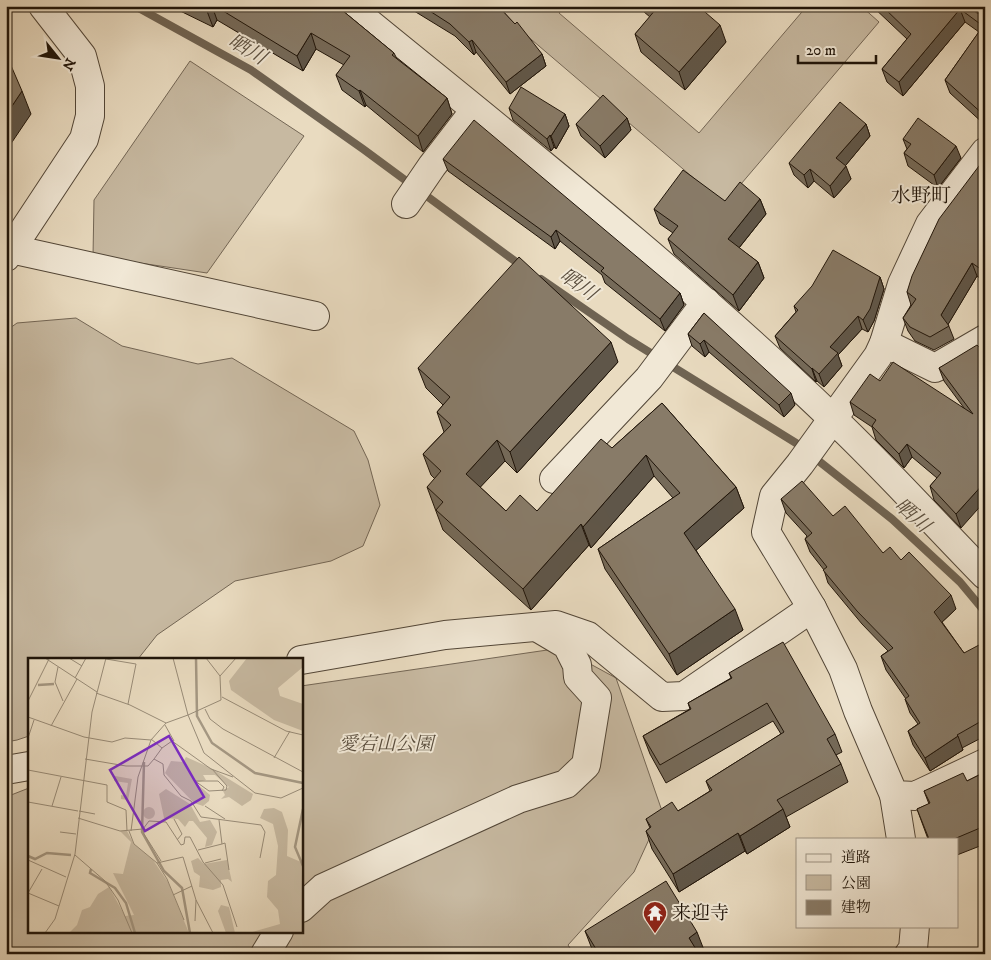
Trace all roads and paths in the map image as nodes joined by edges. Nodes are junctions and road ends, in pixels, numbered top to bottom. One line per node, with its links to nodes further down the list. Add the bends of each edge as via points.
1 (43, 6): 8 (street, via 82,56 90,86 90,116 84,139)
2 (348, 6): 5 (street)
3 (979, 6): 4 (street)
4 (985, 11)
5 (475, 110): 7 (street); 9 (street)
6 (985, 152): 12 (street, via 930,224 902,284)
7 (406, 204)
8 (9, 253): 10 (street)
9 (706, 302): 13 (street); 14 (street, via 649,378)
10 (315, 316)
11 (985, 339): 12 (street, via 935,368)
12 (884, 343): 13 (street)
13 (826, 428): 15 (street); 16 (street, via 774,496 766,532)
14 (554, 479)
15 (985, 575)
16 (812, 608): 17 (street, via 684,696 662,697 588,636 556,624); 22 (street, via 843,669)
17 (536, 627): 18 (street, via 445,635); 24 (street, via 568,645 577,665 578,677 597,698 586,765 566,784 518,799 323,888)
18 (302, 660)
19 (985, 763): 22 (street, via 915,796)
20 (28, 766): 21 (street)
21 (6, 770)
22 (894, 795): 23 (street)
23 (901, 838)
24 (302, 907)
25 (915, 928): 28 (street)
26 (278, 932): 27 (street)
27 (265, 954)
28 (909, 954)

